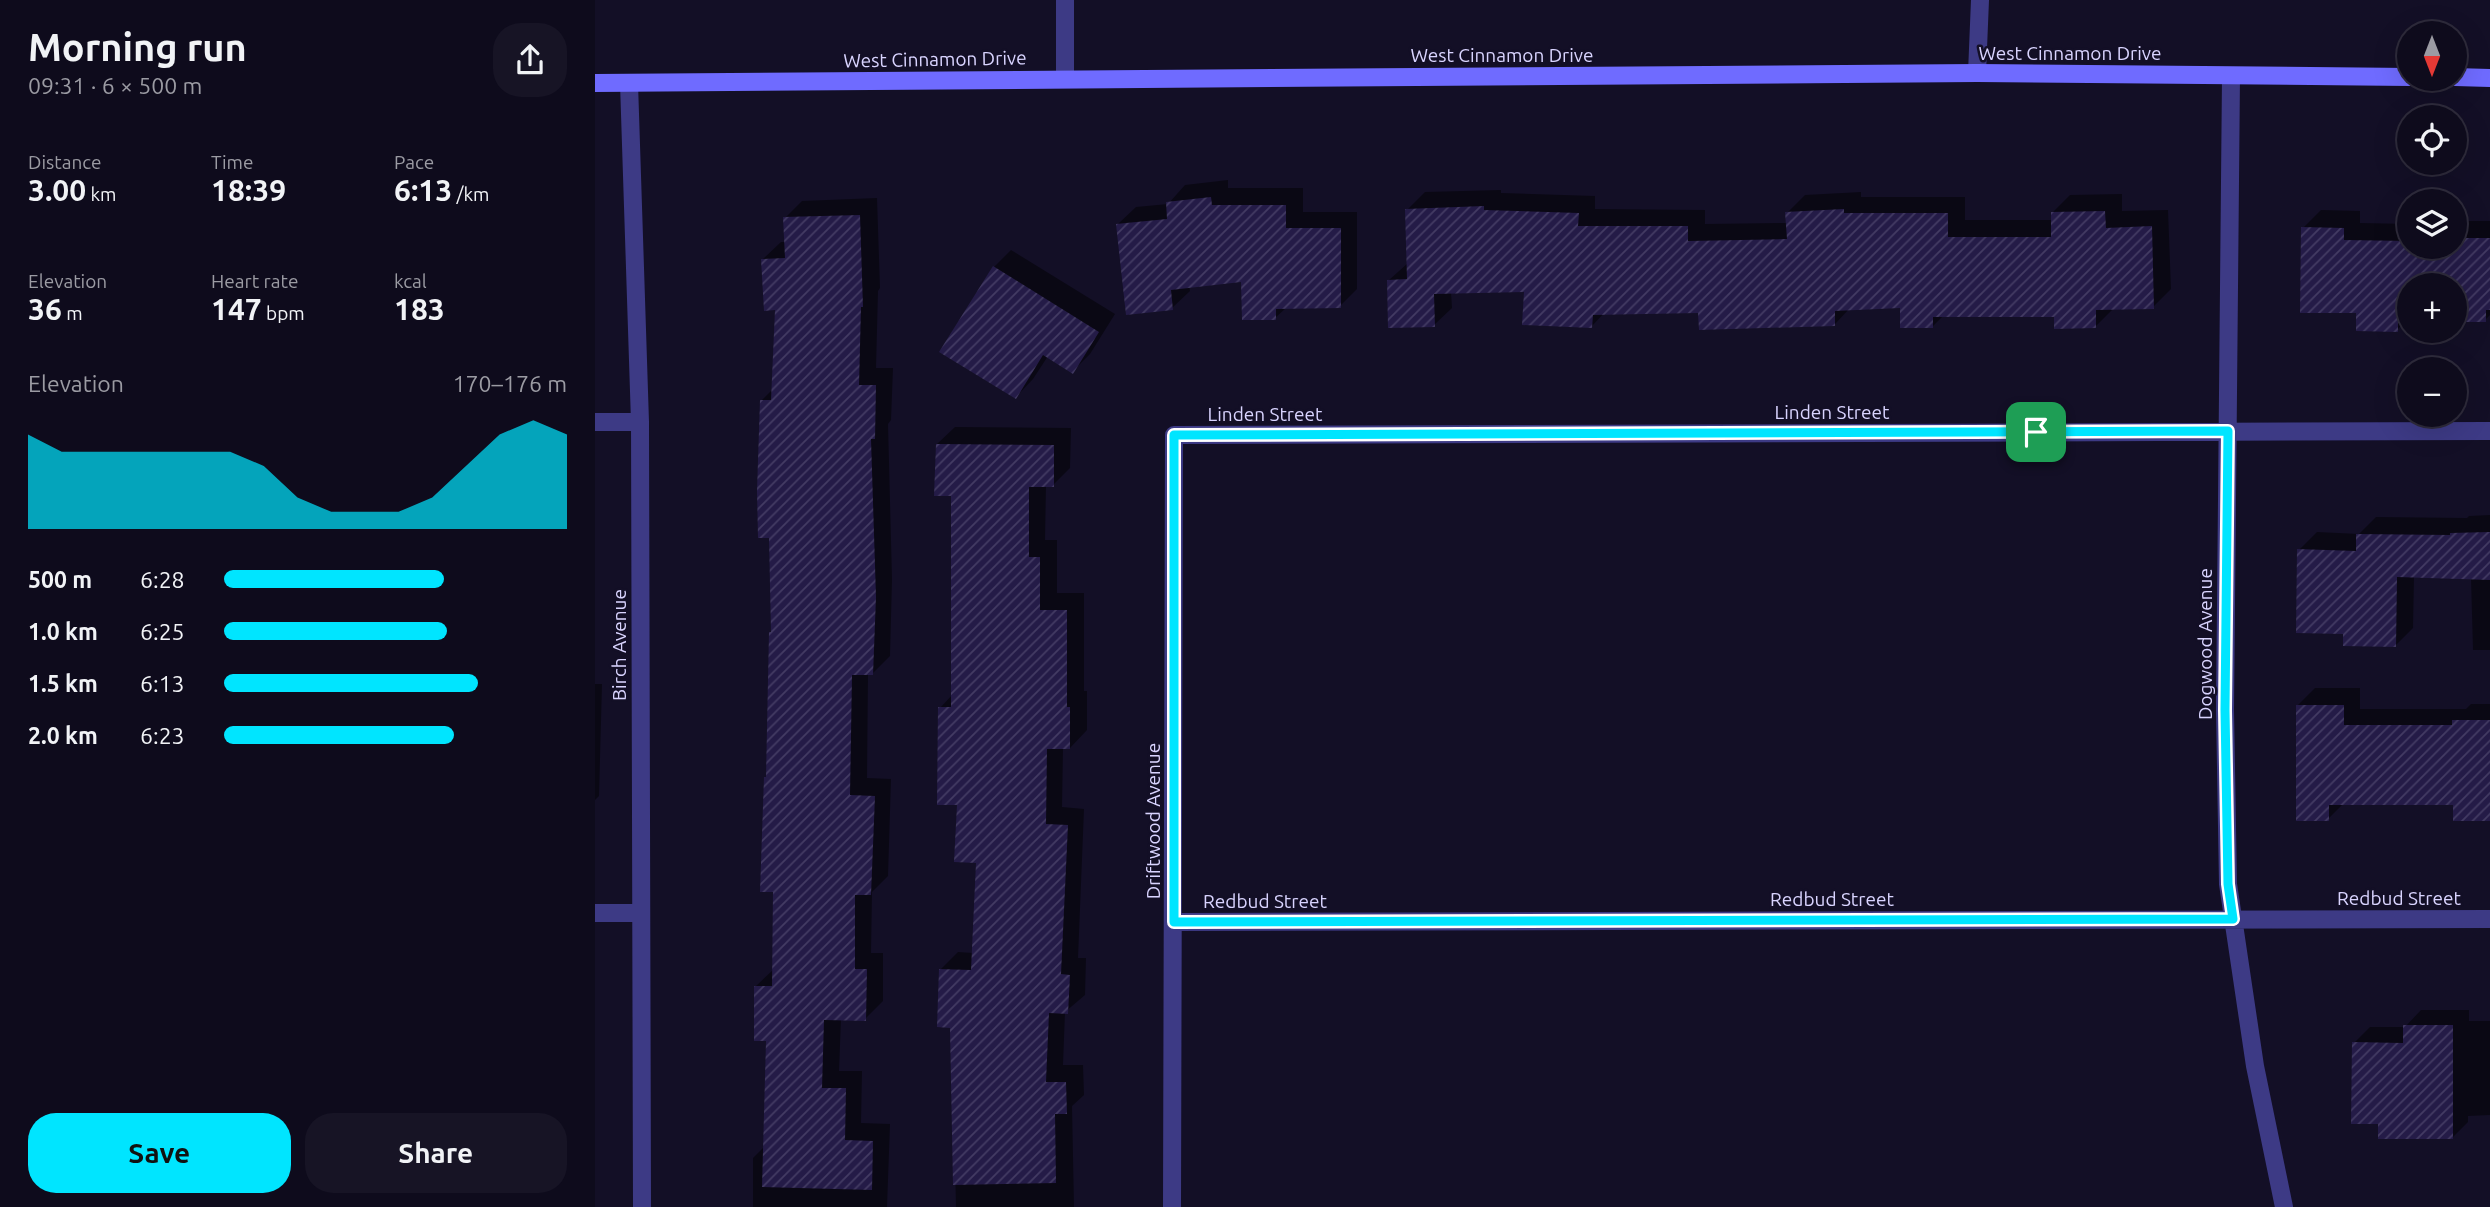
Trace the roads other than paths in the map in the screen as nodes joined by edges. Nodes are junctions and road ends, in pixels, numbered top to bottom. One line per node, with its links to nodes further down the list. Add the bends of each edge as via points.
1 (1065, 0): 8 (street)
2 (1980, 0): 3 (street)
3 (1977, 74): 4 (main road, West Cinnamon Drive); 8 (main road, West Cinnamon Drive)
4 (2231, 76): 5 (main road, West Cinnamon Drive); 13 (street, Dogwood Avenue)
5 (2397, 77)
6 (2467, 77): 7 (main road)
7 (2490, 78)
8 (1065, 79): 10 (main road, West Cinnamon Drive)
9 (595, 83): 10 (main road, West Cinnamon Drive)
10 (629, 83): 12 (street, Birch Avenue)
11 (595, 422): 12 (street)
12 (640, 422): 17 (street, Birch Avenue)
13 (2228, 431): 14 (street, Linden Street); 15 (street, Linden Street); 18 (street, Dogwood Avenue, via 2225,710 2228,884)
14 (2490, 431)
15 (1174, 435): 20 (street, Driftwood Avenue)
16 (595, 913): 17 (street)
17 (641, 913): 21 (street, Birch Avenue)
18 (2233, 919): 19 (street, Redbud Street); 20 (street, Redbud Street); 23 (street, Dogwood Avenue, via 2255,1066)
19 (2490, 919)
20 (1174, 922): 22 (street, Driftwood Avenue)
21 (642, 1207)
22 (1172, 1207)
23 (2284, 1207)

